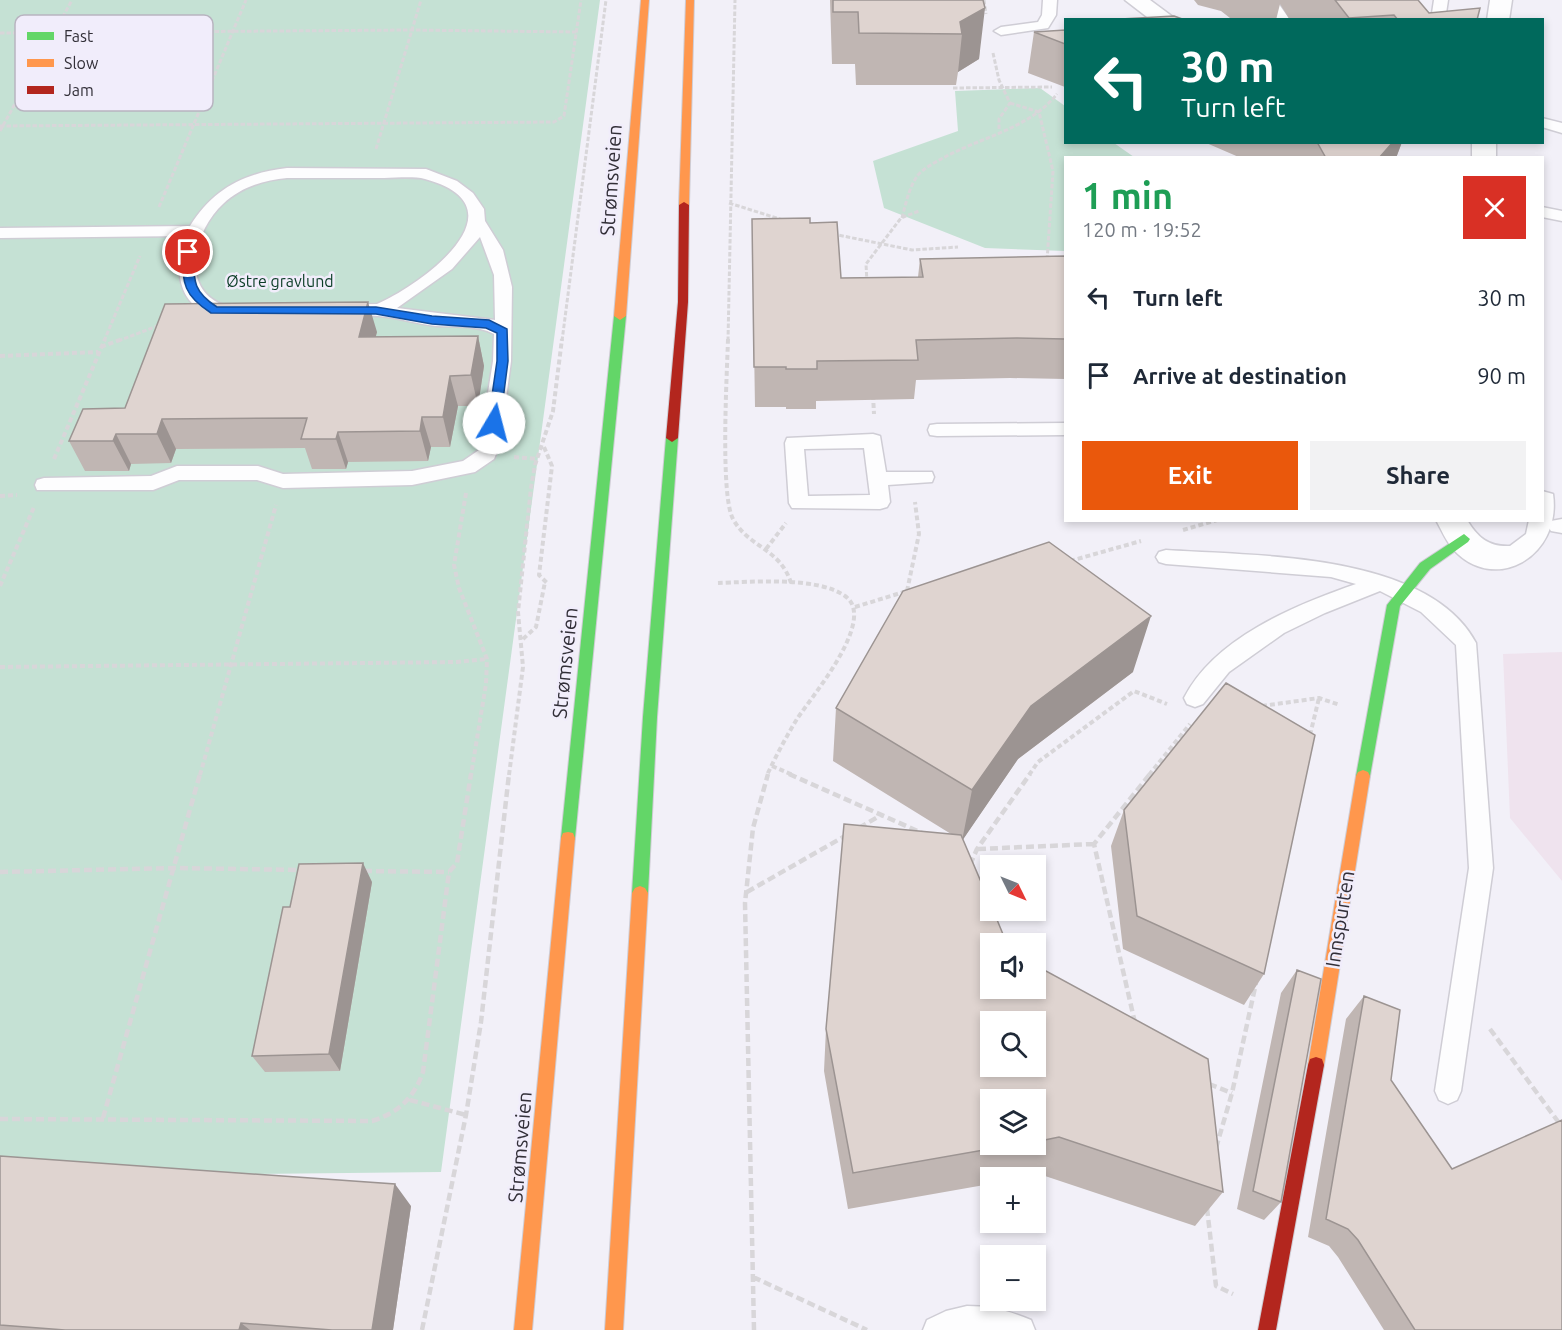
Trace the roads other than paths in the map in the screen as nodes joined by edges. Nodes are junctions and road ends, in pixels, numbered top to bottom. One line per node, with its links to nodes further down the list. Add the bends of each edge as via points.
1 (645, 0): 34 (main road, Strømsveien, via 621,309)
2 (690, 0): 35 (main road, via 683,302 650,717)
3 (1050, 0): 12 (lane, via 1049,15 1043,25)
4 (1136, 0): 8 (street)
5 (1269, 0): 9 (lane)
6 (1441, 0): 10 (lane)
7 (1501, 0): 11 (street)
8 (1163, 18)
9 (1281, 18)
10 (1438, 18)
11 (1498, 18)
12 (1001, 31)
13 (1544, 123): 14 (lane)
14 (1562, 128)
15 (1544, 212): 16 (lane)
16 (1562, 216)
17 (479, 224): 18 (lane, via 472,200 447,181 426,174 370,173 260,176 217,201); 20 (lane, via 466,246 435,274); 21 (lane, via 501,260)
18 (194, 231): 19 (lane); 20 (lane, via 188,252 189,282 197,299 206,306 225,312)
19 (0, 233)
20 (376, 310): 21 (lane, via 432,320 489,324)
21 (503, 331): 26 (lane, via 491,444 487,454 468,467 412,478 282,481 258,473 177,473 153,483)
22 (1064, 429): 23 (lane)
23 (937, 430)
24 (920, 478): 25 (lane)
25 (878, 479): 25 (lane, via 873,441 794,443 799,503 880,501)
26 (44, 485)
27 (1554, 518): 28 (street, Innspurten, via 1558,538 1550,551 1523,560 1496,556)
28 (1458, 530): 31 (main road, Innspurten)
29 (1166, 557): 30 (lane, via 1331,569)
30 (1381, 583): 31 (lane); 32 (lane, via 1339,598 1250,642 1220,668)
31 (1402, 591): 33 (lane, via 1455,627 1466,643 1481,868); 38 (main road, Innspurten, via 1394,604 1372,715 1321,1040)
32 (1196, 707)
33 (1449, 1091)
34 (523, 1330)
35 (614, 1330)
36 (937, 1330): 37 (lane, via 963,1321 985,1321)
37 (1021, 1330)
38 (1267, 1330)

